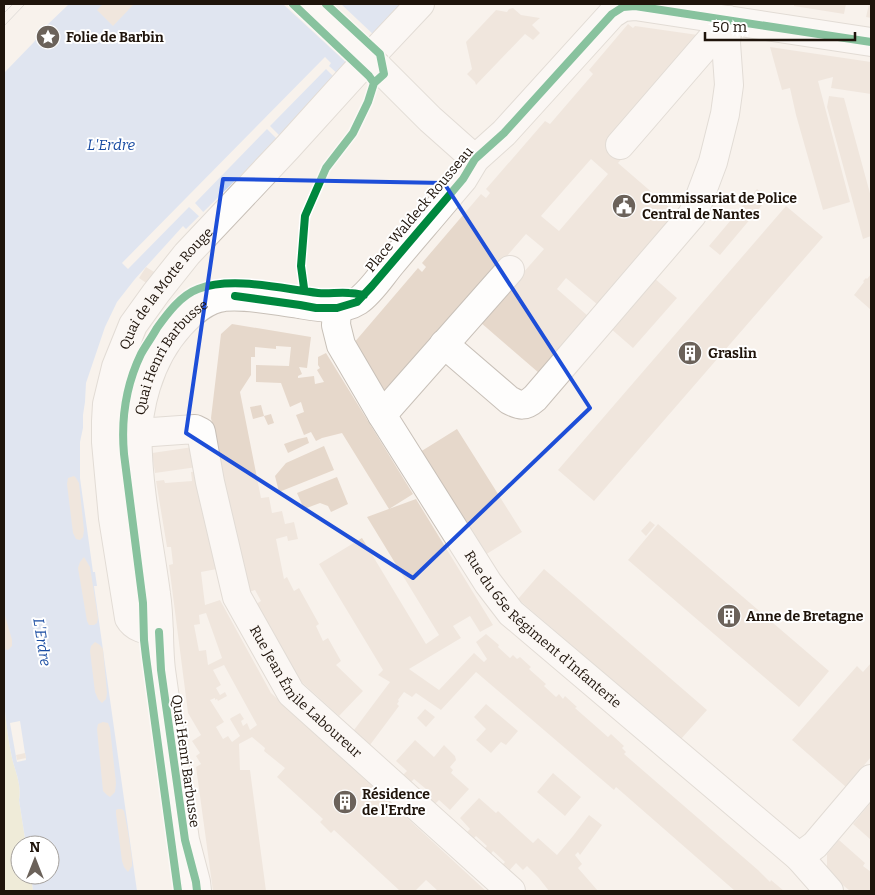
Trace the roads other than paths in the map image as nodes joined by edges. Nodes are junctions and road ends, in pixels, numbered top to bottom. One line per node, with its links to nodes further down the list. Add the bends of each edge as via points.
1 (312, 4): 6 (street, Place Waldeck Rousseau, bridge, via 430,120)
2 (420, 4): 13 (street, Quai de la Motte Rouge, via 187,254 133,325 126,341 111,382 107,404 113,518 129,618 144,630)
3 (728, 20): 4 (street, Place Waldeck Rousseau); 5 (street); 6 (street, Place Waldeck Rousseau, via 623,7 612,14 504,134); 10 (street, via 729,85 725,114 713,162 692,215 535,398 524,405 509,400)
4 (871, 42)
5 (620, 145)
6 (475, 159): 9 (street, Place Waldeck Rousseau, via 463,179 364,295 357,302)
7 (510, 270): 10 (street)
8 (235, 296): 9 (street, Place Waldeck Rousseau); 12 (street, Quai Henri Barbusse, via 203,304 175,331 150,376)
9 (337, 308): 11 (street, Rue du 65e Régiment d'Infanterie, via 336,325 341,345)
10 (444, 344): 11 (street)
11 (382, 415): 15 (street, Rue du 65e Régiment d'Infanterie, via 488,583 511,613)
12 (138, 433): 13 (street, Quai Henri Barbusse); 17 (street, Rue Jean Émile Laboureur, via 195,429 200,432 238,597 291,693)
13 (159, 632): 16 (street, Quai Henri Barbusse, via 161,670 185,840)
14 (871, 779): 15 (street, via 815,845)
15 (799, 856): 18 (street, Rue du 65e Régiment d'Infanterie)
16 (197, 891)
17 (511, 891)
18 (829, 891)

